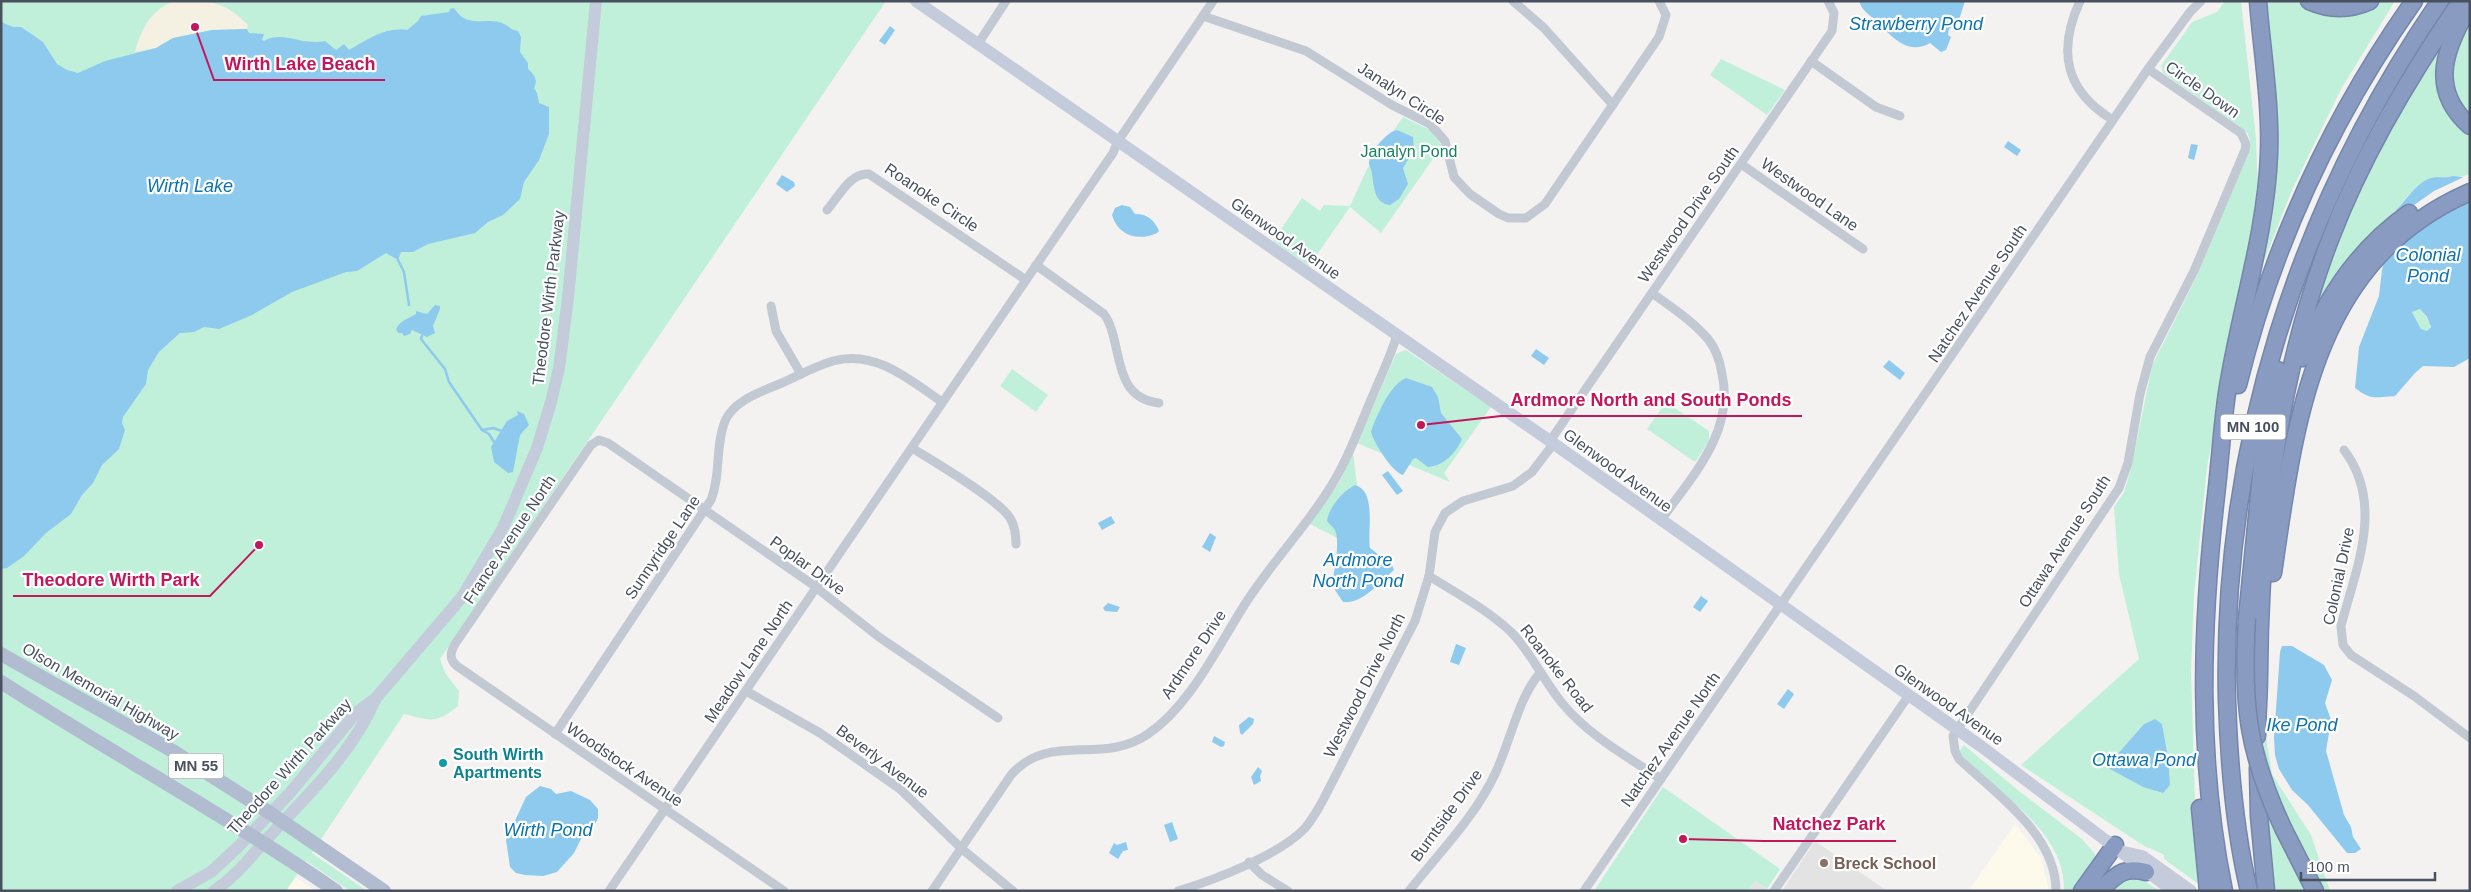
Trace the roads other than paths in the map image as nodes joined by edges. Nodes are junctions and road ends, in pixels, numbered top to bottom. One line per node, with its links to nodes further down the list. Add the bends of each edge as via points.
1 (596, 1): 63 (street, Theodore Wirth Parkway, via 564,333 551,402 537,448 503,528 462,597)
2 (916, 1): 19 (street, Glenwood Avenue)
3 (1006, 1): 19 (street)
4 (1213, 1): 18 (street)
5 (1513, 1): 22 (street, via 1544,28)
6 (1660, 1): 22 (street, Janalyn Circle, via 1666,14 1663,30)
7 (1828, 1): 20 (street, Westwood Drive South, via 1834,13 1834,24)
8 (2080, 1): 24 (street, via 2067,48 2071,74 2087,100)
9 (2201, 1): 21 (street, Natchez Avenue South)
10 (2248, 1): 30 (highway)
11 (2258, 1): 30 (highway, via 2269,153)
12 (2309, 1): 13 (highway, via 2344,8)
13 (2370, 1)
14 (2414, 1): 49 (highway, MN 100, via 2351,98 2284,240 2240,376)
15 (2440, 1): 38 (highway, MN 100, via 2396,67 2356,140 2312,233)
16 (2461, 1): 44 (highway, via 2391,111 2348,197 2322,259 2304,314 2285,394)
17 (2470, 5): 25 (highway, via 2449,44 2444,67 2450,100)
18 (1203, 16): 22 (street, Janalyn Circle, via 1306,51 1392,105 1430,124 1446,141 1452,172 1458,182 1491,209 1508,218 1526,218 1545,204); 27 (street)
19 (978, 44): 27 (street, Glenwood Avenue)
20 (1811, 61): 23 (street, via 1876,107); 28 (street, Westwood Drive South)
21 (2148, 69): 24 (street, Natchez Avenue South); 26 (street, Circle Down)
22 (1613, 105)
23 (1900, 116)
24 (2113, 120): 55 (street, Natchez Avenue South)
25 (2470, 126)
26 (2240, 133): 65 (street, Ottawa Avenue South, via 2246,144 2243,157 2194,271 2146,369 2128,463 2119,488)
27 (1118, 141): 34 (street); 40 (street, Glenwood Avenue)
28 (1741, 164): 33 (street, Westwood Lane); 37 (street, Westwood Drive South)
29 (2470, 180): 35 (highway, via 2406,215 2378,238)
30 (2266, 187): 49 (highway, via 2262,230 2227,394)
31 (2470, 192): 35 (highway, via 2432,211 2406,230)
32 (827, 210): 36 (street, Roanoke Circle, via 854,178 862,173 869,174)
33 (1863, 249)
34 (1036, 266): 36 (street, Meadow Lane North); 43 (street, via 1104,314 1109,320 1126,381 1140,396)
35 (2351, 279): 44 (highway, via 2327,303 2310,338); 59 (highway, via 2307,394 2285,495)
36 (1026, 280): 42 (street, Meadow Lane North)
37 (1652, 293): 46 (street, Westwood Drive South); 51 (street, via 1710,341 1719,360 1725,396 1723,418 1714,441)
38 (2287, 304): 100 (highway, MN 100, via 2254,419 2231,568 2228,729 2235,808); 102 (highway, bridge, via 2282,354 2263,454 2247,618 2245,688 2250,732 2261,776)
39 (771, 306): 41 (street, via 776,331)
40 (1397, 335): 46 (street, Glenwood Avenue); 75 (street, Ardmore Drive, via 1334,481 1248,599 1177,707 1150,733 1126,746 1048,752 1022,763 1011,774)
41 (801, 374): 42 (street, Sunnyridge Lane, via 833,361 864,359 891,368); 50 (street, Sunnyridge Lane, via 748,398 730,414 721,438 714,492)
42 (942, 402): 47 (street, Meadow Lane North)
43 (1159, 404)
44 (2282, 423): 59 (highway, via 2267,531)
45 (599, 440): 50 (street, Poplar Drive); 57 (street, France Avenue North, via 587,450 455,644 451,650)
46 (1552, 442): 51 (street, Glenwood Avenue); 53 (street, Westwood Drive North, via 1532,472 1518,483 1463,501 1445,513 1435,532)
47 (912, 448): 52 (street, via 1007,514 1014,528); 54 (street, Meadow Lane North)
48 (2344, 450): 67 (street, Colonial Drive, via 2360,475 2365,512 2362,550 2341,626 2343,645 2357,660 2414,696)
49 (2216, 497): 68 (highway, MN 100, via 2204,634)
50 (705, 510): 54 (street, Poplar Drive); 66 (street, Sunnyridge Lane)
51 (1661, 520): 55 (street, Glenwood Avenue)
52 (1016, 544)
53 (1429, 576): 58 (street, Roanoke Road, via 1510,631); 77 (street, Westwood Drive North, via 1415,620 1314,817 1297,835)
54 (816, 588): 61 (street, Meadow Lane North); 64 (street, Poplar Drive, via 880,637)
55 (1780, 605): 62 (street, Glenwood Avenue); 69 (street, Natchez Avenue North)
56 (1, 654): 71 (main road, Olson Memorial Highway / MN 55, via 171,750)
57 (452, 660): 66 (street, Woodstock Avenue)
58 (1540, 673): 69 (street, Roanoke Road, via 1562,704 1582,724); 92 (street, Burntside Drive, via 1527,693 1488,788)
59 (2259, 677): 101 (highway, via 2256,716 2259,816)
60 (1, 682): 73 (main road, MN 55)
61 (746, 691): 70 (street, Meadow Lane North); 75 (street, Beverly Avenue, via 820,733 900,788)
62 (1909, 695): 65 (street, Glenwood Avenue); 94 (street)
63 (376, 698): 71 (street, Theodore Wirth Parkway, via 356,713); 72 (street, Theodore Wirth Parkway, via 366,721 329,774)
64 (998, 718)
65 (1956, 729): 76 (street, Glenwood Avenue); 95 (street, via 1952,742 1959,759 1988,784 2037,837 2052,867)
66 (555, 734): 70 (street, Woodstock Avenue)
67 (2470, 738)
68 (2206, 751): 98 (highway, via 2200,806); 99 (highway, MN 100)
69 (1661, 779): 93 (street, Natchez Avenue North)
70 (666, 809): 80 (street, Woodstock Avenue); 86 (street, Meadow Lane North)
71 (270, 813): 72 (main road, Olson Memorial Highway / MN 55); 73 (street, Theodore Wirth Parkway)
72 (284, 822): 74 (street, Theodore Wirth Parkway); 85 (main road, Olson Memorial Highway / MN 55)
73 (251, 834): 74 (main road, MN 55); 82 (street, Theodore Wirth Parkway, via 211,872)
74 (264, 842): 83 (street, Theodore Wirth Parkway, via 239,871); 84 (main road, MN 55)
75 (962, 849): 88 (street, Ardmore Drive); 89 (street, Beverly Avenue)
76 (2120, 849): 78 (highway); 79 (street, Glenwood Avenue); 81 (street, Glenwood Avenue, via 2142,856)
77 (1249, 862): 90 (street, Westwood Drive North); 91 (street, via 1262,875)
78 (2112, 868): 79 (highway); 96 (highway); 97 (highway)
79 (2146, 872): 81 (street, Glenwood Avenue)
80 (774, 888): 87 (street, Woodstock Avenue)
81 (2182, 889)
82 (177, 891)
83 (214, 891)
84 (336, 891)
85 (384, 891)
86 (609, 891)
87 (784, 891)
88 (932, 891)
89 (1013, 891)
90 (1178, 891)
91 (1288, 891)
92 (1409, 891)
93 (1584, 891)
94 (1774, 891)
95 (2056, 891)
96 (2082, 891)
97 (2097, 891)
98 (2208, 891)
99 (2224, 891)
100 (2249, 891)
101 (2266, 891)
102 (2314, 891)

